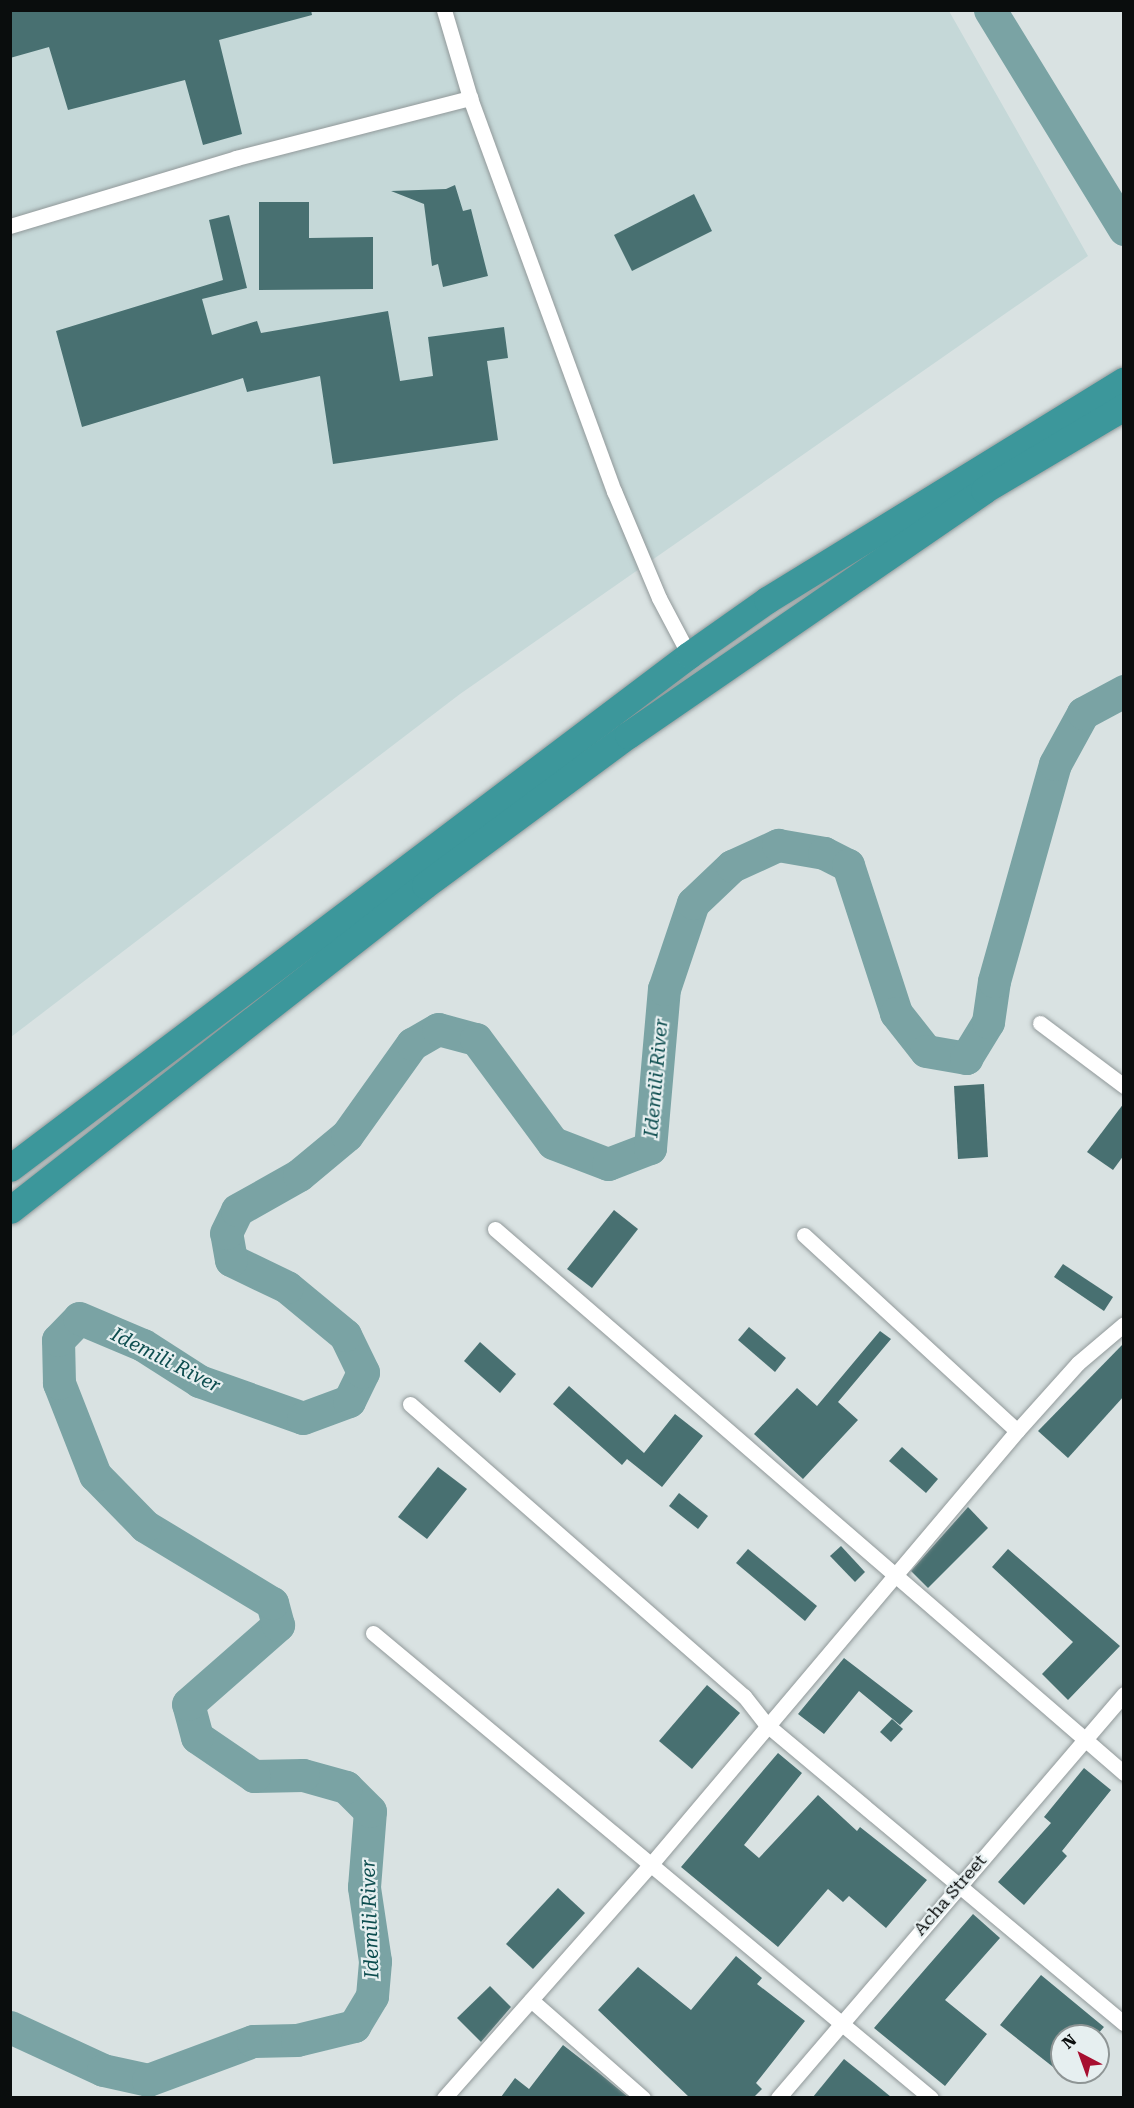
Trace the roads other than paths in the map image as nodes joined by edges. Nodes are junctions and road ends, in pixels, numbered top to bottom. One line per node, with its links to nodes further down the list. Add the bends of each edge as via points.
1 (444, 10): 2 (street)
2 (470, 98): 3 (street, via 236,158); 6 (street, via 614,491 659,598)
3 (10, 226)
4 (1124, 381): 6 (highway, via 767,600)
5 (1124, 407): 10 (highway, via 984,490 628,735 425,885)
6 (689, 655): 9 (highway)
7 (1040, 1023): 8 (street)
8 (1124, 1086)
9 (10, 1168)
10 (10, 1210)
11 (495, 1230): 16 (street)
12 (804, 1235): 15 (street)
13 (1124, 1324): 15 (street, via 1078,1363)
14 (410, 1404): 19 (street, via 744,1696)
15 (1017, 1431): 16 (street)
16 (894, 1571): 19 (street); 20 (street)
17 (373, 1633): 22 (street)
18 (1124, 1694): 20 (street, Acha Street)
19 (766, 1725): 22 (street); 23 (street)
20 (1085, 1740): 21 (street); 23 (street, Acha Street)
21 (1124, 1773)
22 (652, 1863): 24 (street); 25 (street)
23 (958, 1885): 25 (street, Acha Street); 26 (street)
24 (531, 2000): 27 (street); 28 (street)
25 (842, 2022): 29 (street, Acha Street); 30 (street)
26 (1124, 2023)
27 (444, 2097)
28 (643, 2097)
29 (778, 2097)
30 (931, 2097)

